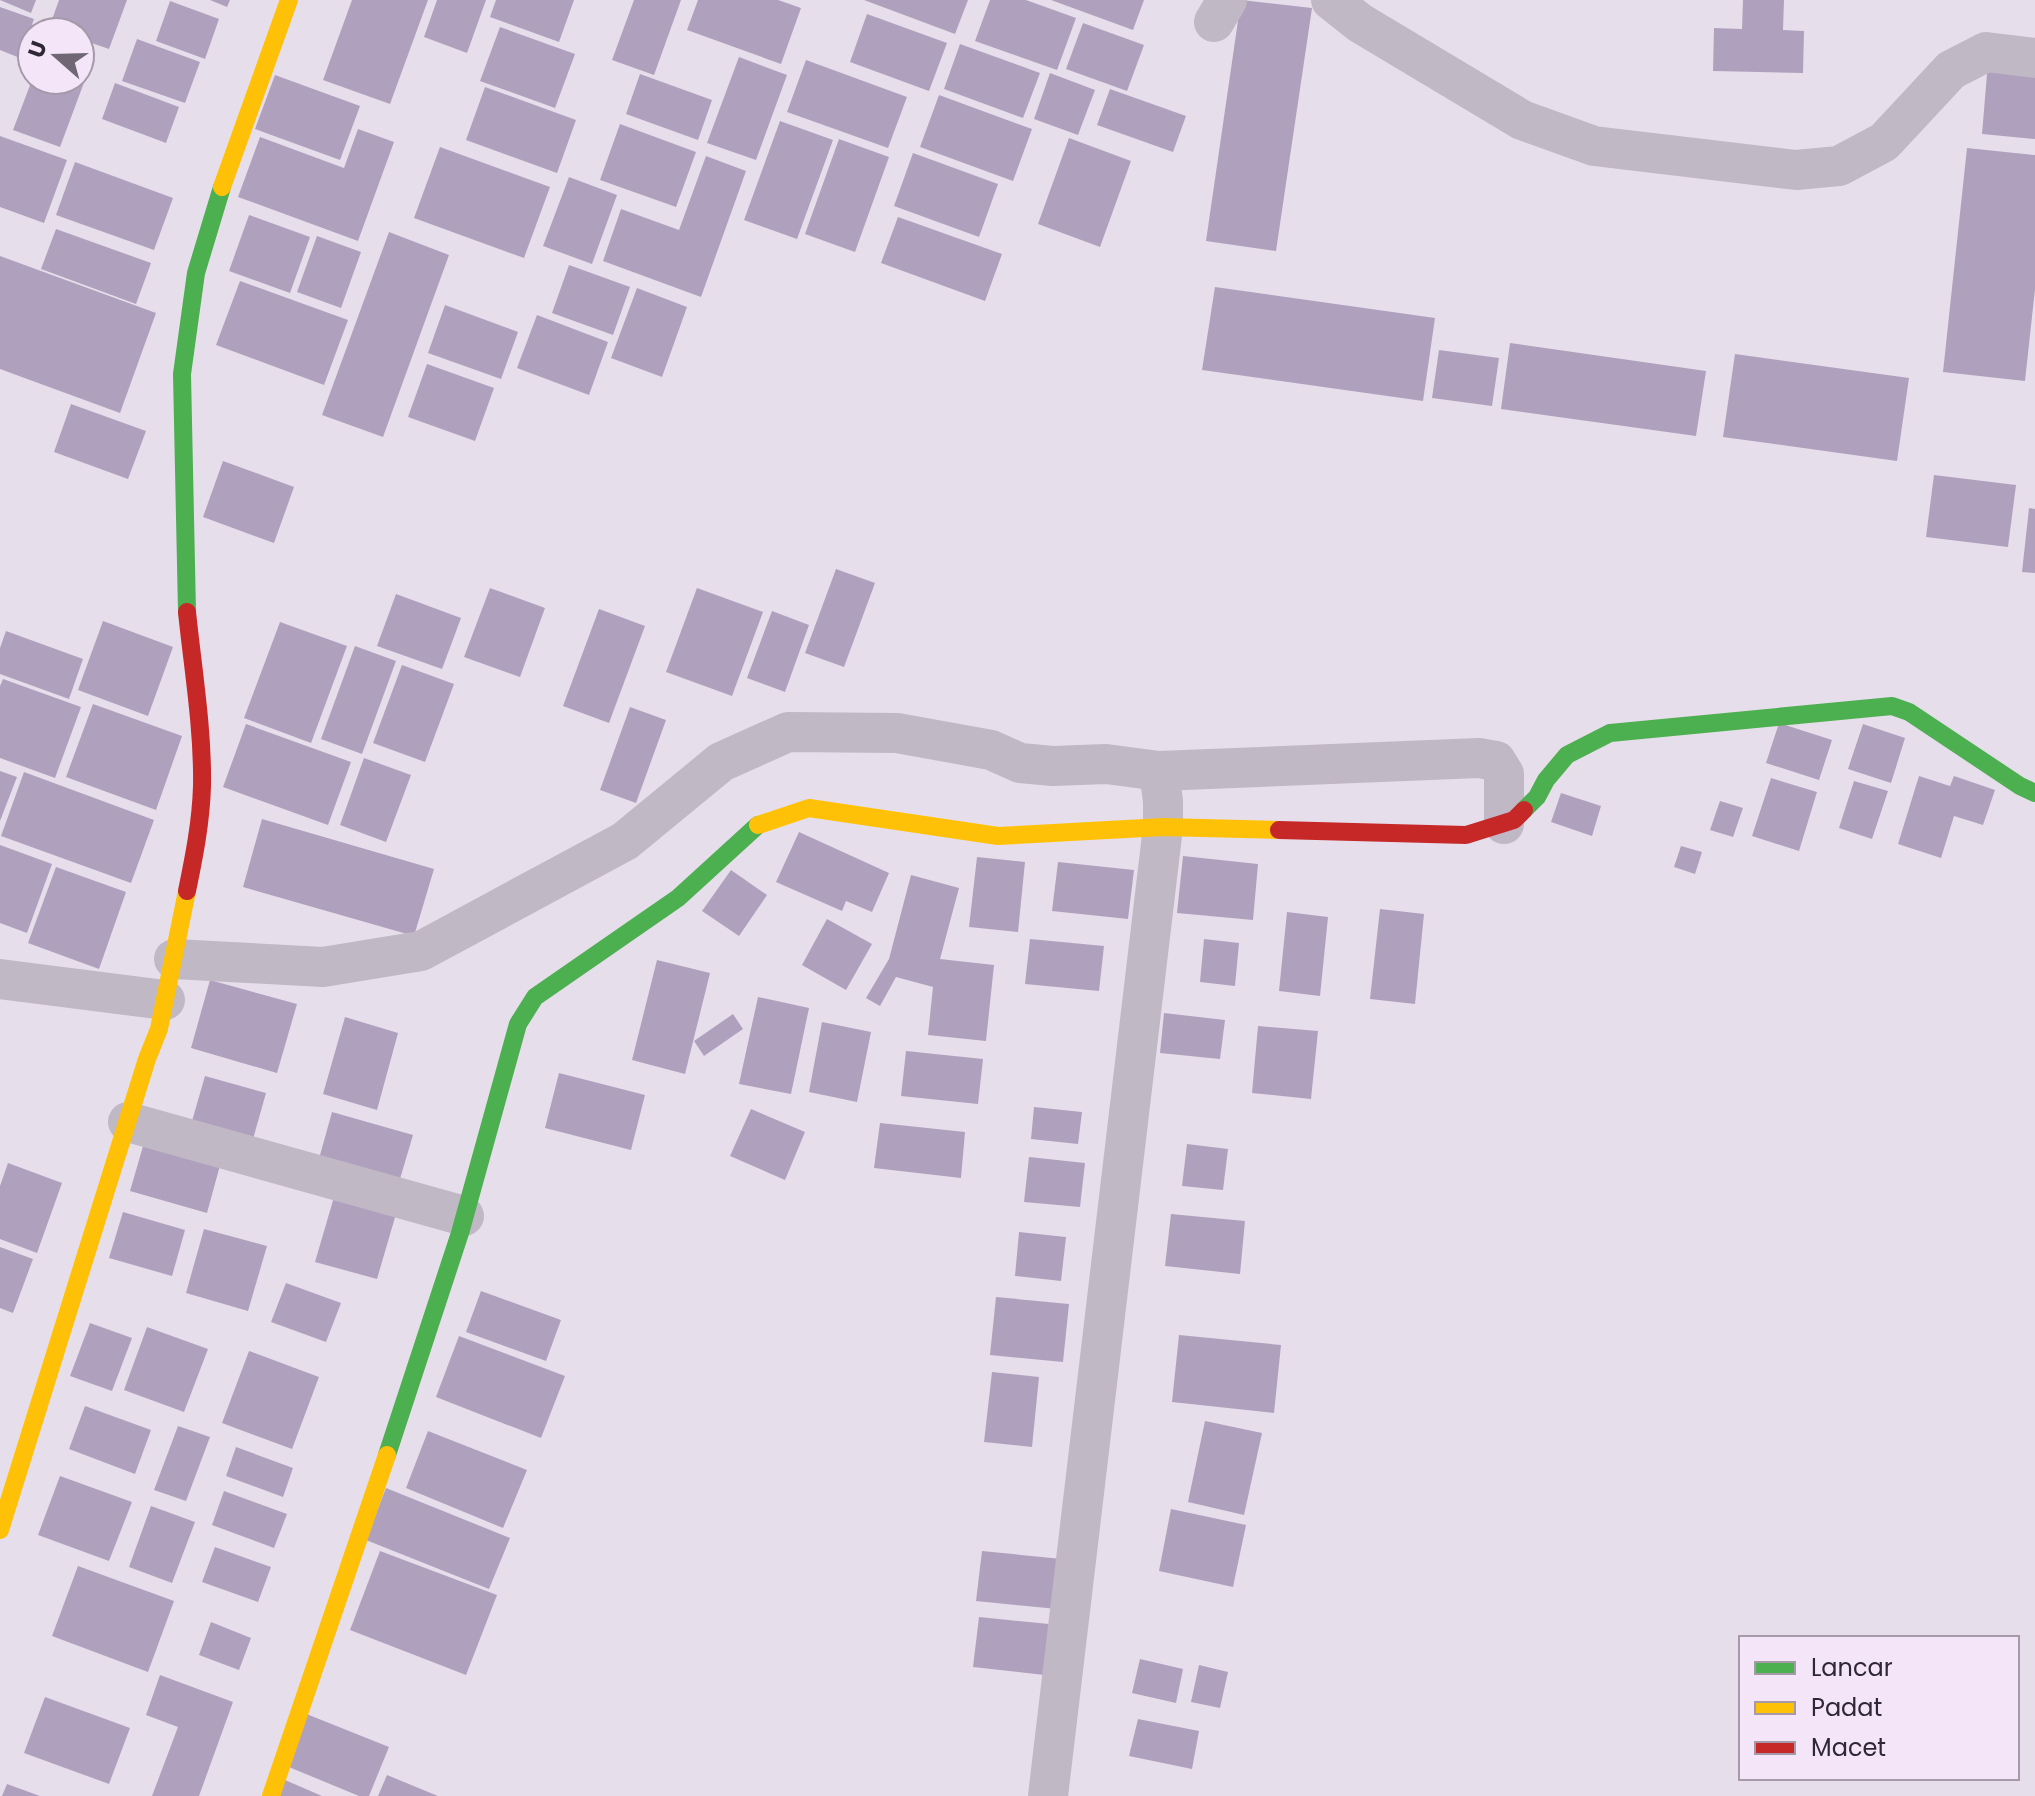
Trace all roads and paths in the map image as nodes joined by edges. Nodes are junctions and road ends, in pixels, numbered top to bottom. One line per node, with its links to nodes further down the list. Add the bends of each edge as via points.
1 (289, 0): 7 (street, via 207,233 182,374 187,608 202,787)
2 (1331, 0): 3 (street, via 1360,23 1522,120 1594,146 1796,170 1839,166 1884,142 1951,70 1986,52)
3 (2035, 58)
4 (2035, 793): 6 (street, via 1909,712 1877,706 1610,733 1567,755 1514,820)
5 (1162, 796): 6 (street, via 1466,835); 6 (street, via 1479,758 1496,761); 7 (street, via 1106,764 1020,763 991,750 897,733 788,732 721,762 625,841 421,951 323,967); 11 (street, via 998,836 809,808 754,826 678,898 535,997 518,1024); 14 (street)
6 (1504, 802)
7 (174, 959): 9 (street)
8 (0, 979): 9 (street)
9 (162, 1014): 10 (street)
10 (128, 1122): 11 (street); 12 (street)
11 (464, 1216): 13 (street)
12 (0, 1530)
13 (271, 1796)
14 (1048, 1796)

